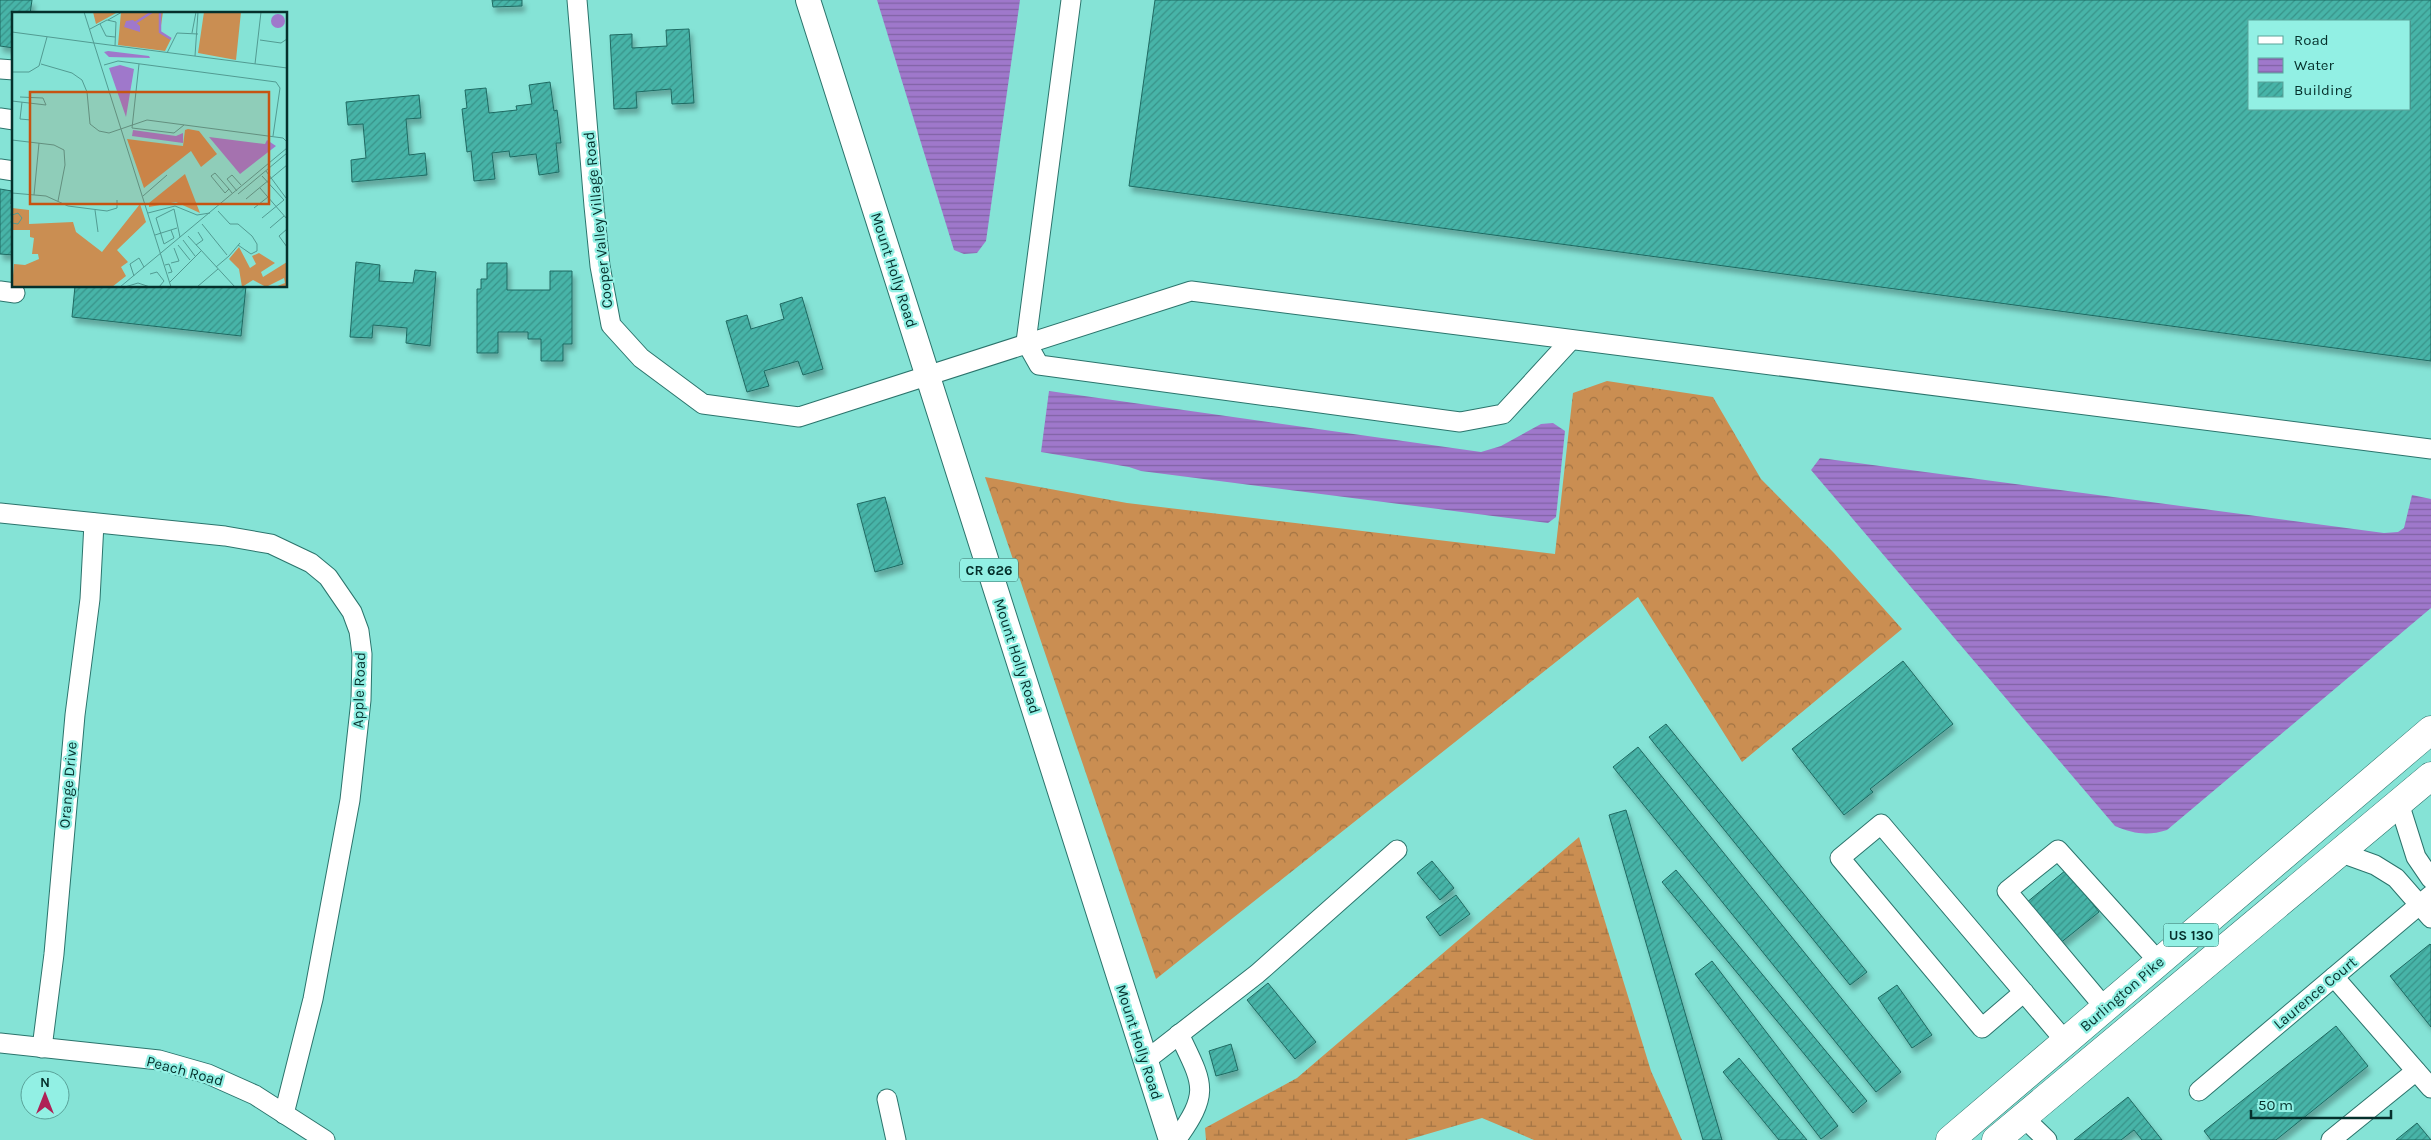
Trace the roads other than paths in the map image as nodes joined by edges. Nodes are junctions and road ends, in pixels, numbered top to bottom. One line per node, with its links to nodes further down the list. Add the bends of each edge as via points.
1 (577, 0): 6 (street, Cooper Valley Village Road, via 600,266 609,317 611,325 641,358 703,404 799,417)
2 (808, 0): 6 (main road, Mount Holly Road / CR 626)
3 (1071, 0): 5 (street)
4 (1570, 341): 5 (street, Cooper Valley Village Road, via 1191,291); 5 (street, via 1503,414 1460,422 1040,365); 7 (street, Cooper Valley Village Road)
5 (1026, 342): 6 (street, Cooper Valley Village Road)
6 (928, 376): 25 (main road, Mount Holly Road / CR 626)
7 (2431, 450)
8 (0, 513): 9 (street, Apple Road)
9 (94, 523): 24 (street, Orange Drive, via 90,599 73,733 54,954); 30 (street, Apple Road, via 225,536 271,544 311,563 328,577 352,612 359,631 361,700 343,848 304,1038)
10 (2431, 730): 17 (highway, Burlington Pike / US 130)
11 (2431, 776): 12 (highway, Burlington Pike / US 130)
12 (2399, 803): 14 (highway, Burlington Pike / US 130); 15 (street, via 2416,857)
13 (1397, 850): 21 (street, via 1257,974)
14 (2339, 852): 16 (street, via 2384,869); 31 (highway, Burlington Pike / US 130)
15 (2431, 879)
16 (2427, 906): 18 (street, Laurence Court)
17 (2159, 962): 20 (highway, Burlington Pike / US 130); 20 (street, via 2058,850 2007,891)
18 (2334, 977): 26 (street); 28 (street, Laurence Court)
19 (2024, 992): 19 (street, via 1880,824 1840,858 1982,1028); 22 (street)
20 (2106, 1008): 22 (highway, Burlington Pike / US 130)
21 (1180, 1034): 25 (street); 35 (street, via 1199,1076 1201,1094 1194,1116)
22 (2066, 1042): 36 (highway, Burlington Pike / US 130)
23 (0, 1043): 24 (street, Peach Road)
24 (42, 1048): 30 (street, Peach Road, via 159,1060 232,1084)
25 (1145, 1060): 34 (main road, Mount Holly Road / CR 626)
26 (2416, 1071): 27 (street); 39 (street)
27 (2431, 1088)
28 (2199, 1091)
29 (886, 1099): 33 (street)
30 (284, 1114): 32 (street, Peach Road)
31 (2023, 1117): 37 (highway, Burlington Pike / US 130); 38 (street)
32 (325, 1140)
33 (896, 1140)
34 (1171, 1140)
35 (1176, 1140)
36 (1950, 1140)
37 (1996, 1140)
38 (2047, 1140)
39 (2331, 1140)

